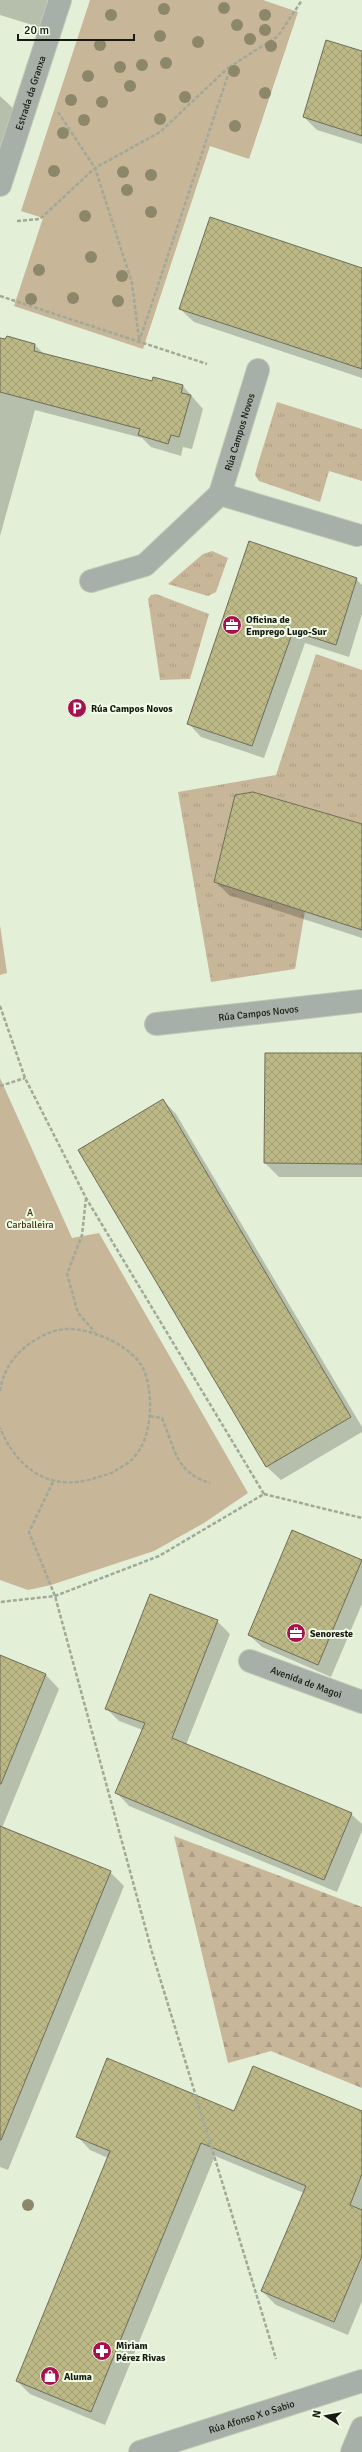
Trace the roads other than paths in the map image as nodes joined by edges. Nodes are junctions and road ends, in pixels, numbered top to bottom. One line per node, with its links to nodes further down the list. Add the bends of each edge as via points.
1 (60, 0): 2 (street, Estrada da Granxa)
2 (0, 185)
3 (258, 370): 4 (street, Rúa Campos Novos)
4 (220, 494): 5 (street); 6 (street, Rúa Campos Novos, via 145,565)
5 (357, 535)
6 (91, 581)
7 (362, 1001): 8 (street, Rúa Campos Novos)
8 (156, 1024)
9 (250, 1662): 10 (street, Avenida de Magoi)
10 (362, 1702)
11 (362, 2380): 13 (street, Rúa Afonso X o Sabio)
12 (362, 2428): 14 (street)
13 (140, 2452)
14 (352, 2452)

